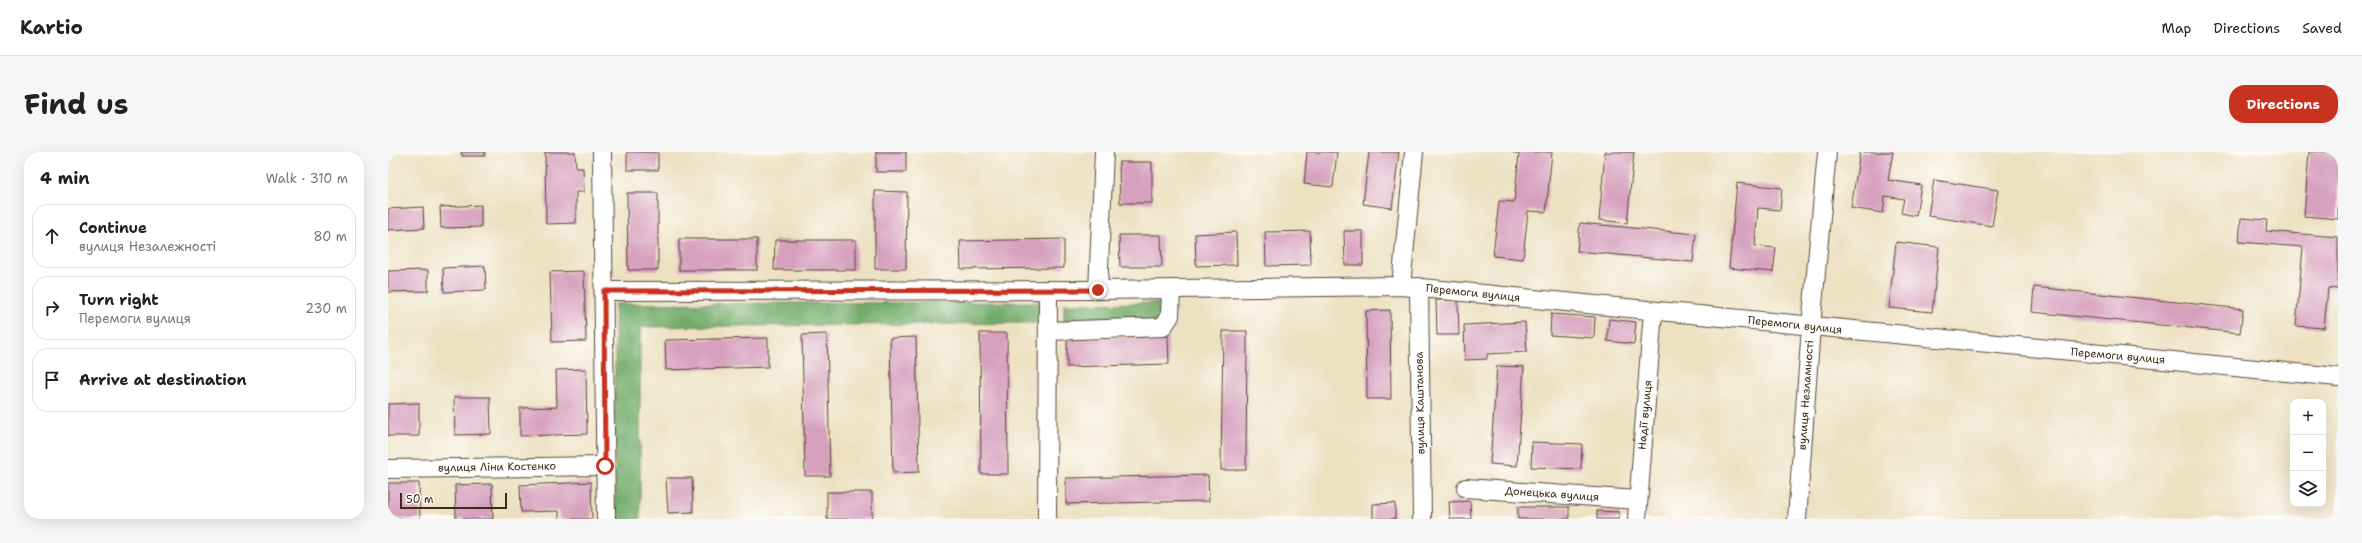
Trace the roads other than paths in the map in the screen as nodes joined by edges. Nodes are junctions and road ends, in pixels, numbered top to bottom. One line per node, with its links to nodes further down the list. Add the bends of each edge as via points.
1 (602, 152): 9 (street)
2 (1104, 152): 8 (street)
3 (1414, 152): 5 (street, вулиця Каштанова)
4 (1827, 152): 11 (street, вулиця Незламності)
5 (1410, 287): 6 (street, Перемоги вулиця); 10 (street, Перемоги вулиця); 20 (street, вулиця Каштанова)
6 (1171, 289): 8 (street, Перемоги вулиця); 12 (street, via 1170,316 1163,327)
7 (1048, 290): 8 (street, Перемоги вулиця); 9 (street, Перемоги вулиця); 12 (street)
8 (1098, 290)
9 (604, 291): 14 (street)
10 (1653, 311): 11 (street, Перемоги вулиця); 17 (street, Надії вулиця)
11 (1811, 327): 13 (street, Перемоги вулиця); 22 (street, вулиця Незламності)
12 (1048, 331): 19 (street)
13 (2338, 377)
14 (605, 466): 15 (street, вулиця Ліни Костенко); 18 (street)
15 (388, 469)
16 (1466, 488): 17 (street, Донецька вулиця)
17 (1638, 500): 21 (street, Надії вулиця)
18 (606, 519)
19 (1047, 519)
20 (1422, 519)
21 (1636, 519)
22 (1797, 519)

